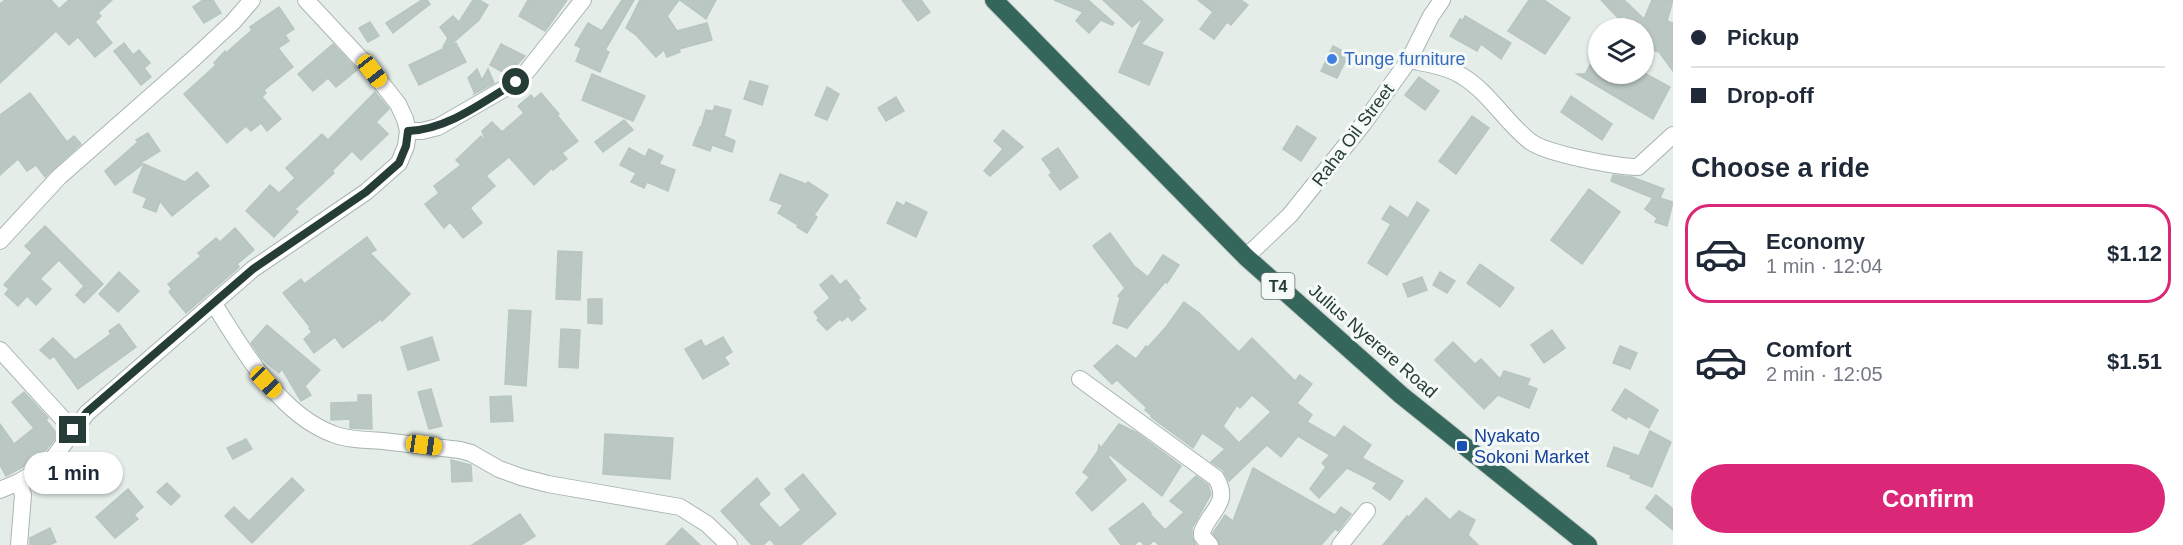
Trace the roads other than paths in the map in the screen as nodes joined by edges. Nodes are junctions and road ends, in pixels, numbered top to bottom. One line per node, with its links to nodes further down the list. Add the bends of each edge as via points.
1 (252, 0): 9 (street, via 192,60 59,177)
2 (306, 0): 7 (street, via 398,104)
3 (583, 0): 7 (street, via 516,82 438,127)
4 (994, 0): 10 (highway, Julius Nyerere Road / T4)
5 (1442, 0): 6 (street, Raha Oil Street)
6 (1409, 60): 8 (street, via 1462,76 1532,142 1551,151 1638,167); 10 (street, Raha Oil Street, via 1290,215)
7 (408, 131): 11 (street, via 399,163 366,192 253,269)
8 (1673, 135)
9 (0, 242)
10 (1246, 257): 22 (highway, Julius Nyerere Road / T4, via 1401,395)
11 (214, 304): 14 (street, via 87,412); 19 (street, via 266,382 308,421 333,434 460,450 521,477 680,507 707,524)
12 (0, 350): 14 (street)
13 (1080, 378): 20 (street, via 1216,478 1222,497 1202,532)
14 (73, 430): 15 (street, via 54,457)
15 (19, 482): 16 (street); 18 (street, via 23,495)
16 (0, 490)
17 (1367, 511): 21 (street)
18 (19, 545)
19 (729, 545)
20 (1210, 545)
21 (1340, 545)
22 (1588, 545)

